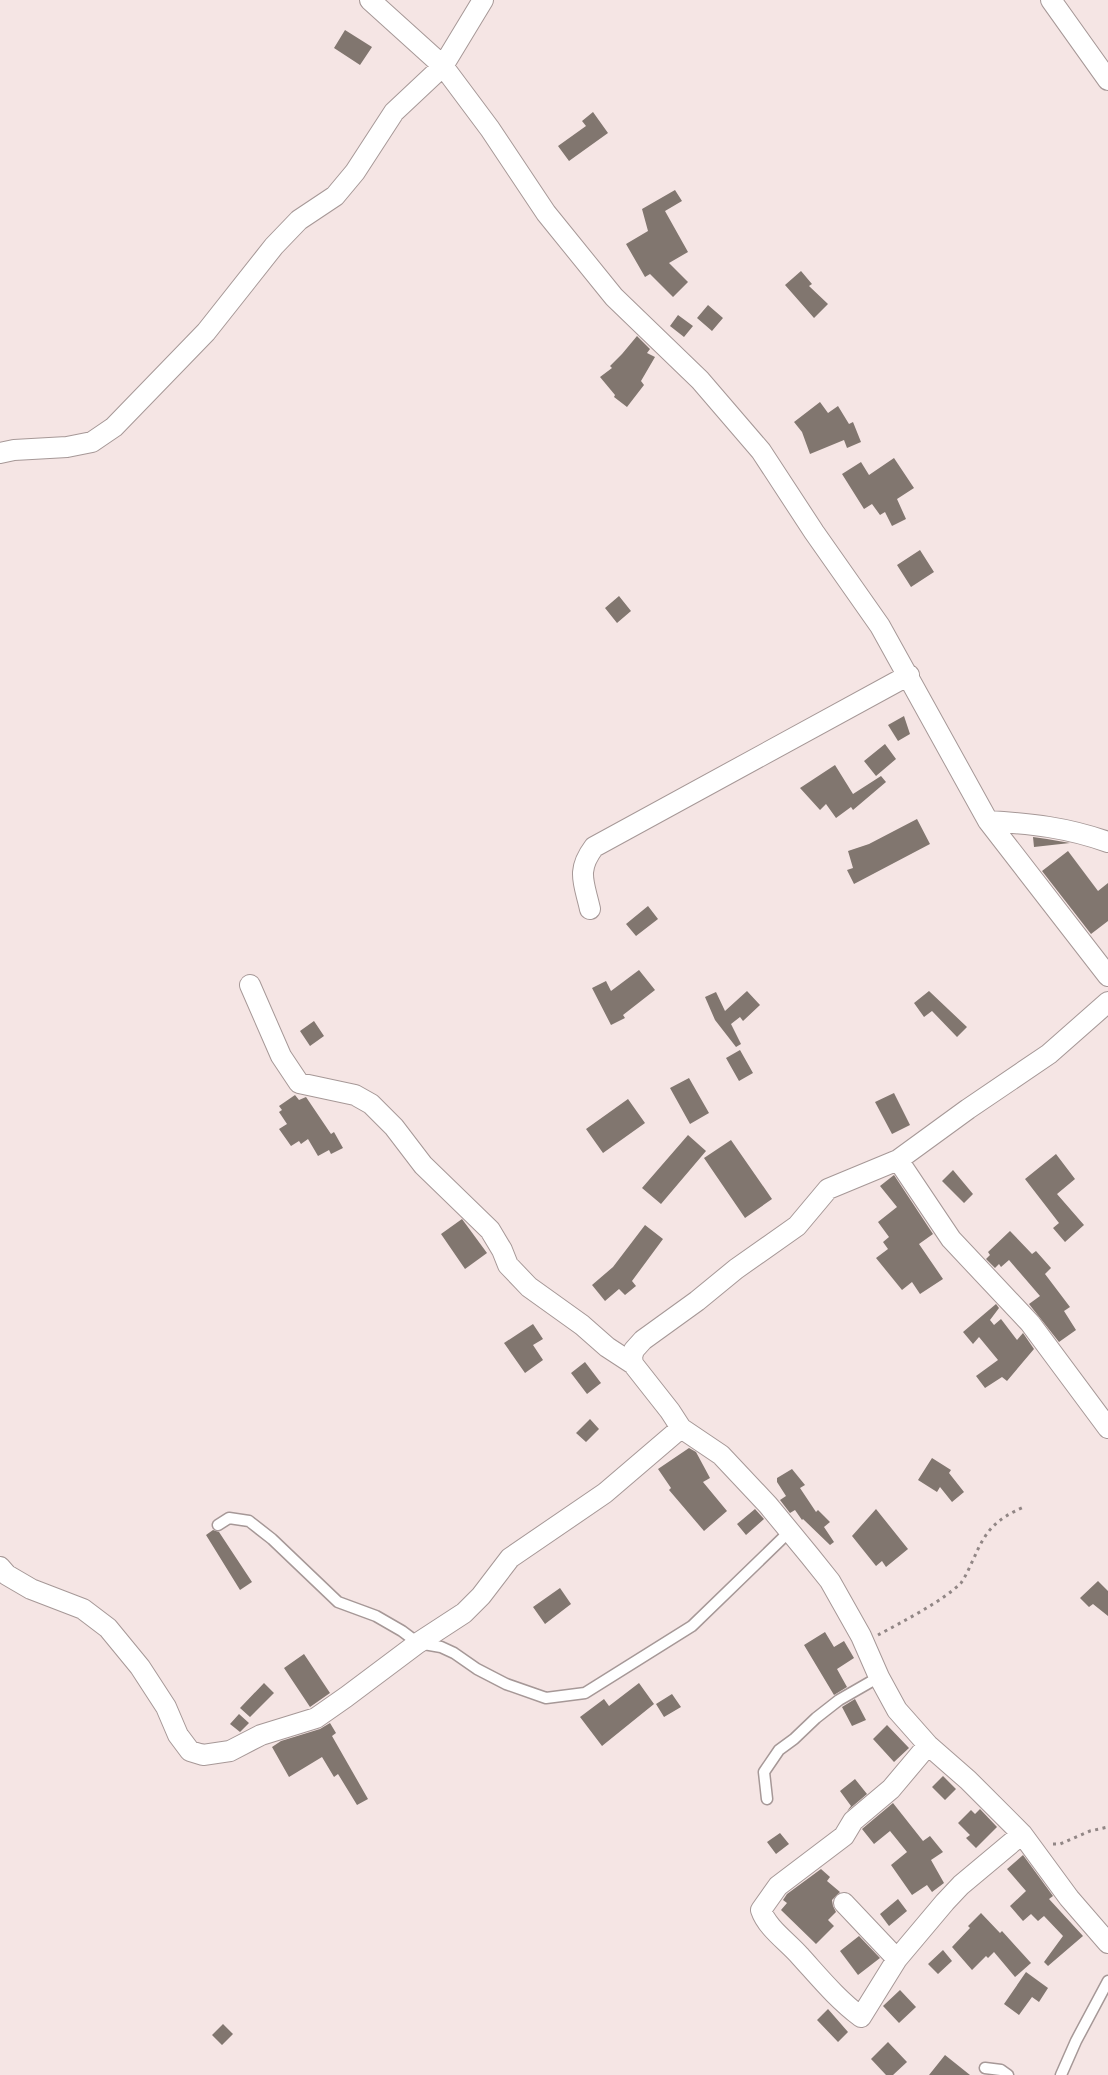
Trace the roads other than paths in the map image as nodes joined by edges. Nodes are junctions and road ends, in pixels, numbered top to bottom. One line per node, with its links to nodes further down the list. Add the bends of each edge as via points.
1 (369, 0): 4 (street)
2 (483, 0): 4 (street)
3 (1051, 0): 5 (street)
4 (443, 66): 6 (street, via 394,112 335,195 299,220 206,332 114,427 92,442); 7 (street, via 546,213 614,297 700,380 761,451)
5 (1108, 80)
6 (0, 453)
7 (909, 675): 8 (street); 10 (street, via 594,847 584,860 582,876)
8 (988, 821): 9 (street, via 1043,825); 11 (street)
9 (1108, 842)
10 (590, 909)
11 (1108, 976)
12 (250, 985): 15 (street, via 281,1056 299,1083 355,1095 371,1104 423,1165 489,1230 508,1265 529,1287)
13 (1108, 1002): 14 (street, via 1049,1054)
14 (898, 1160): 15 (street, via 828,1189 797,1226 643,1340 634,1350); 17 (street, via 951,1239 1030,1323)
15 (633, 1364): 16 (street)
16 (681, 1428): 19 (street, via 720,1455); 21 (street, via 605,1492 510,1558 464,1612)
17 (1108, 1428)
18 (218, 1525): 21 (lane, via 229,1518 249,1521 338,1602 376,1616)
19 (790, 1531): 21 (lane, via 692,1626 585,1694 546,1698 506,1684 441,1647); 22 (street, via 830,1581)
20 (0, 1567): 21 (street, via 31,1589 83,1609 108,1628 140,1667 166,1707 178,1735 190,1751 203,1755 230,1751 261,1735 316,1718)
21 (418, 1643)
22 (879, 1677): 23 (street, via 897,1710); 24 (lane, via 839,1700 779,1750 764,1772)
23 (928, 1745): 25 (street); 28 (street, via 891,1789 853,1821 844,1836 778,1886 761,1910 764,1919 830,1991 861,2017)
24 (767, 1799)
25 (1026, 1840): 27 (street); 28 (street, via 961,1885)
26 (844, 1904): 28 (street)
27 (1108, 1942)
28 (897, 1959)
29 (1108, 1981): 32 (lane)
30 (985, 2068): 31 (lane)
31 (1008, 2075)
32 (1061, 2075)

